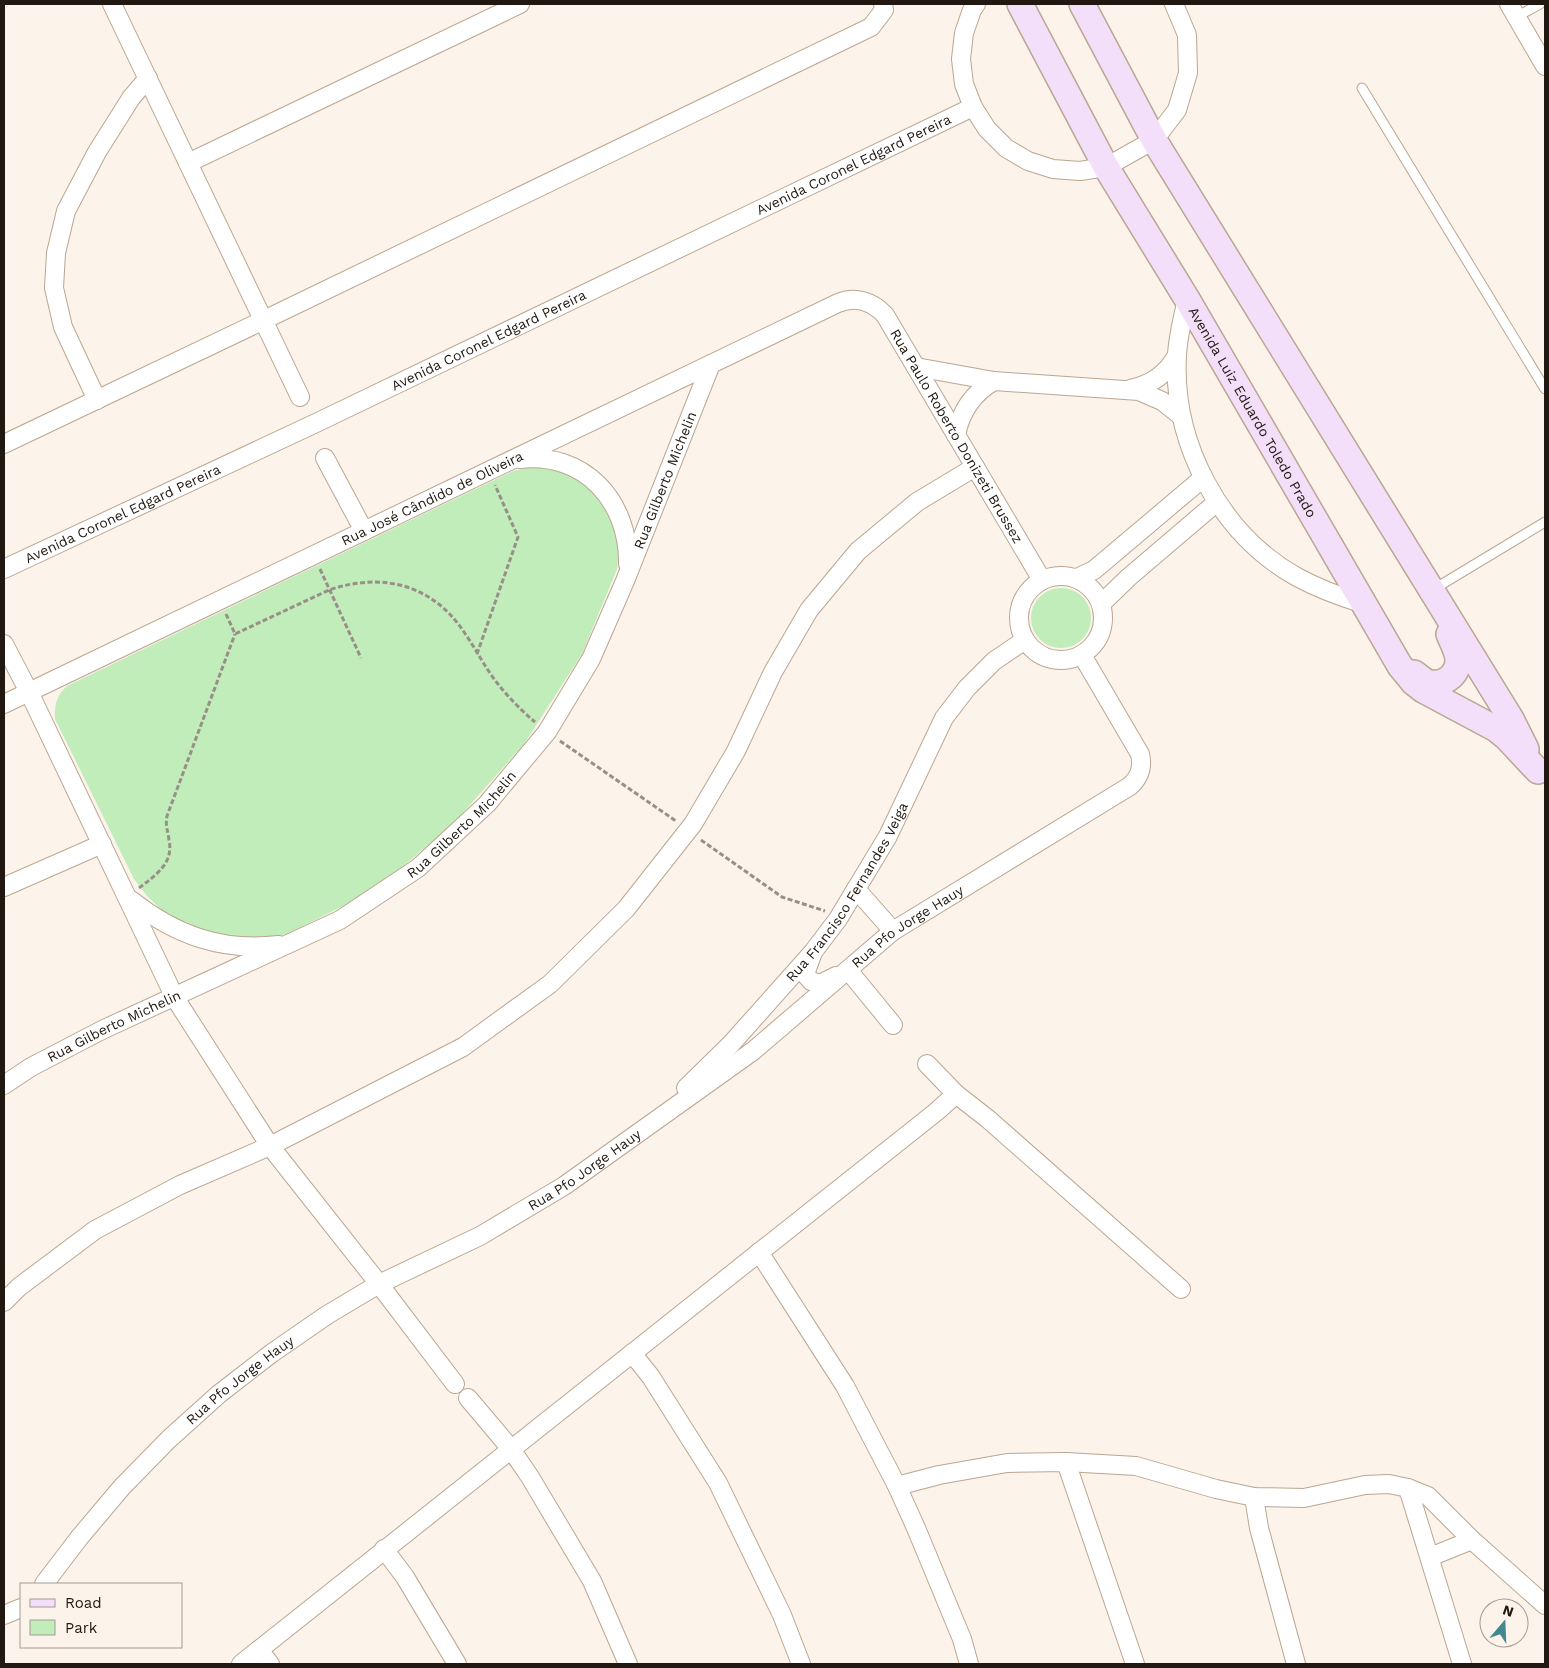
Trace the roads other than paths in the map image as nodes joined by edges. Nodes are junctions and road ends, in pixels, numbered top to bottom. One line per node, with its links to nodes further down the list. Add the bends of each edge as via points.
1 (115, 4): 11 (street)
2 (520, 4): 15 (street)
3 (883, 4): 19 (street, via 884,10 871,27)
4 (976, 4): 13 (street, via 964,34 961,58 964,84)
5 (1020, 4): 16 (main road, Avenida Luiz Eduardo Toledo Prado)
6 (1082, 4): 14 (main road, Avenida Luiz Eduardo Toledo Prado)
7 (1174, 4): 14 (street, via 1187,35 1188,73 1177,110)
8 (1540, 4): 9 (lane)
9 (1513, 10): 10 (street)
10 (1545, 66)
11 (148, 78): 15 (street); 27 (street, via 131,98 97,152 66,211 56,253 54,288 63,326)
12 (1362, 88): 25 (lane)
13 (973, 107): 16 (street, via 987,129 1006,148 1028,161 1062,170); 41 (street, Avenida Coronel Edgard Pereira)
14 (1154, 140): 16 (street); 46 (main road, Avenida Luiz Eduardo Toledo Prado)
15 (188, 163): 19 (street)
16 (1106, 168): 17 (main road, Avenida Luiz Eduardo Toledo Prado)
17 (1187, 299): 20 (street); 48 (main road, Avenida Luiz Eduardo Toledo Prado)
18 (864, 301): 21 (street, Rua José Cândido de Oliveira, via 838,303); 22 (street, Rua Paulo Roberto Donizeti Brussez, via 885,315)
19 (264, 320): 26 (street); 27 (street)
20 (1177, 355): 24 (street, via 1157,378); 28 (street)
21 (710, 364): 32 (street, Rua José Cândido de Oliveira); 45 (street, Rua Gilberto Michelin)
22 (916, 367): 23 (street); 29 (street, Rua Paulo Roberto Donizeti Brussez)
23 (994, 381): 24 (street); 29 (street, via 968,403)
24 (1127, 389): 28 (street, via 1151,395)
25 (1545, 389)
26 (300, 396)
27 (97, 400): 30 (street)
28 (1181, 416): 34 (street)
29 (956, 435): 33 (street, Rua Paulo Roberto Donizeti Brussez)
30 (4, 444)
31 (326, 458): 38 (street)
32 (511, 460): 38 (street, Rua José Cândido de Oliveira); 45 (street, via 527,458 560,462 576,468 602,488 613,501 626,532)
33 (976, 467): 44 (street, Rua Paulo Roberto Donizeti Brussez); 70 (street, via 917,502 858,551 809,610 772,672 736,751 693,824 626,910 550,984 463,1047)
34 (1203, 478): 35 (street); 37 (street)
35 (1217, 502): 39 (street); 48 (street, via 1240,531 1296,577 1329,593)
36 (1545, 522): 46 (lane)
37 (1147, 525): 39 (street); 40 (street)
38 (364, 531): 53 (street, Rua José Cândido de Oliveira)
39 (1166, 546): 42 (street)
40 (1111, 556): 42 (street); 43 (street, via 1094,570)
41 (4, 569)
42 (1129, 577): 47 (street)
43 (1077, 578): 44 (street, via 1065,575); 47 (street, via 1088,584)
44 (1042, 580): 49 (street, via 1032,586 1020,606 1020,629)
45 (625, 581): 61 (street, Rua Gilberto Michelin, via 591,659 547,732 487,804 418,868 340,920)
46 (1432, 591): 52 (main road, via 1458,657 1455,672 1443,682 1428,682); 55 (main road, Avenida Luiz Eduardo Toledo Prado, via 1511,719)
47 (1102, 604): 51 (street, via 1103,627 1099,638)
48 (1364, 604): 52 (main road, Avenida Luiz Eduardo Toledo Prado)
49 (1025, 640): 51 (street, via 1034,650 1057,660); 58 (street, Rua Francisco Fernandes Veiga, via 994,661 944,718 888,836)
50 (4, 644): 53 (street)
51 (1082, 655): 60 (street, Rua Pfo Jorge Hauy, via 1139,749 1142,759 1137,778 1130,786)
52 (1394, 655): 55 (main road, Avenida Luiz Eduardo Toledo Prado, via 1414,683 1506,737)
53 (29, 692): 54 (street, Rua José Cândido de Oliveira); 56 (street)
54 (4, 704)
55 (1541, 778)
56 (102, 844): 57 (street); 59 (street)
57 (4, 888)
58 (856, 889): 60 (street); 62 (street, Rua Francisco Fernandes Veiga)
59 (127, 897): 61 (street, via 176,930 204,940 232,946); 64 (street)
60 (893, 931): 63 (street, Rua Pfo Jorge Hauy)
61 (292, 943): 64 (street, Rua Gilberto Michelin)
62 (813, 952): 63 (street, via 805,974 811,982 825,983); 69 (street, Rua Francisco Fernandes Veiga, via 731,1044)
63 (848, 970): 65 (street); 69 (street, Rua Pfo Jorge Hauy, via 753,1051)
64 (175, 998): 67 (street, Rua Gilberto Michelin, via 102,1030); 70 (street)
65 (893, 1025)
66 (928, 1064): 68 (street)
67 (4, 1085)
68 (956, 1094): 71 (street); 73 (street)
69 (643, 1130): 72 (street, Rua Pfo Jorge Hauy, via 564,1186 480,1236)
70 (270, 1146): 72 (street); 74 (street, via 180,1185 95,1230)
71 (759, 1252): 75 (street); 80 (street, via 845,1386)
72 (379, 1284): 76 (street); 86 (street, Rua Pfo Jorge Hauy, via 327,1315 219,1394 122,1487)
73 (1181, 1288)
74 (4, 1302)
75 (632, 1353): 78 (street); 95 (street, via 651,1377 718,1483 782,1615)
76 (456, 1384)
77 (468, 1398): 78 (street)
78 (511, 1449): 84 (street); 94 (street, via 592,1581)
79 (1066, 1462): 80 (street, via 1006,1463); 82 (street, via 1136,1466); 97 (street)
80 (897, 1486): 96 (street)
81 (1408, 1488): 82 (street, via 1389,1484 1365,1485 1304,1498); 83 (street, via 1428,1496); 85 (street)
82 (1254, 1497): 98 (street, via 1259,1528)
83 (1472, 1540): 85 (street); 87 (street)
84 (384, 1549): 90 (street); 93 (street, via 405,1577)
85 (1430, 1557): 99 (street)
86 (45, 1583)
87 (1545, 1605)
88 (20, 1608): 89 (street)
89 (4, 1615)
90 (259, 1650): 91 (street); 92 (street)
91 (240, 1664)
92 (270, 1664)
93 (457, 1664)
94 (628, 1664)
95 (801, 1664)
96 (970, 1664)
97 (1135, 1664)
98 (1296, 1664)
99 (1462, 1664)

